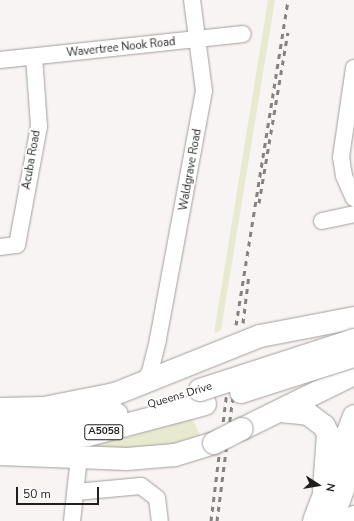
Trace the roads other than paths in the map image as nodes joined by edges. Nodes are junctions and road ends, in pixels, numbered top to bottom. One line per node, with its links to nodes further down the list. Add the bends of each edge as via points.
1 (192, 0): 3 (street, Waldgrave Road)
2 (243, 34): 3 (street, Wavertree Nook Road)
3 (197, 40): 4 (street, Wavertree Nook Road); 13 (street, Waldgrave Road, via 204,91)
4 (34, 56): 5 (street, Wavertree Nook Road); 11 (street, Acuba Road, via 37,134 17,245)
5 (0, 60)
6 (354, 68): 7 (street)
7 (351, 109): 8 (street, via 341,157 344,176)
8 (354, 198)
9 (354, 214): 10 (street)
10 (322, 221)
11 (0, 247)
12 (352, 319): 16 (highway, via 260,336)
13 (158, 339): 16 (street, Waldgrave Road, via 162,359); 18 (street, Waldgrave Road, via 150,372)
14 (354, 340): 19 (highway, Queens Drive / A5058, bridge)
15 (354, 356): 19 (highway, Queens Drive / A5058, bridge)
16 (183, 369): 18 (highway)
17 (354, 374): 21 (highway)
18 (141, 385): 20 (highway, via 115,394 44,408)
19 (202, 397): 23 (highway, Queens Drive / A5058, via 91,419); 24 (highway, Queens Drive / A5058, via 88,435)
20 (0, 409)
21 (281, 411): 26 (highway, bridge, via 214,443 175,455 127,459); 28 (highway, via 308,414 324,426 328,434)
22 (354, 416): 28 (highway)
23 (0, 425)
24 (0, 443)
25 (0, 454): 26 (highway)
26 (79, 458): 29 (street)
27 (354, 458): 34 (highway)
28 (324, 490): 33 (highway)
29 (76, 492): 31 (street); 32 (street, via 141,486 156,498)
30 (354, 517): 35 (highway)
31 (72, 521)
32 (160, 521)
33 (314, 521)
34 (332, 521)
35 (353, 521)

